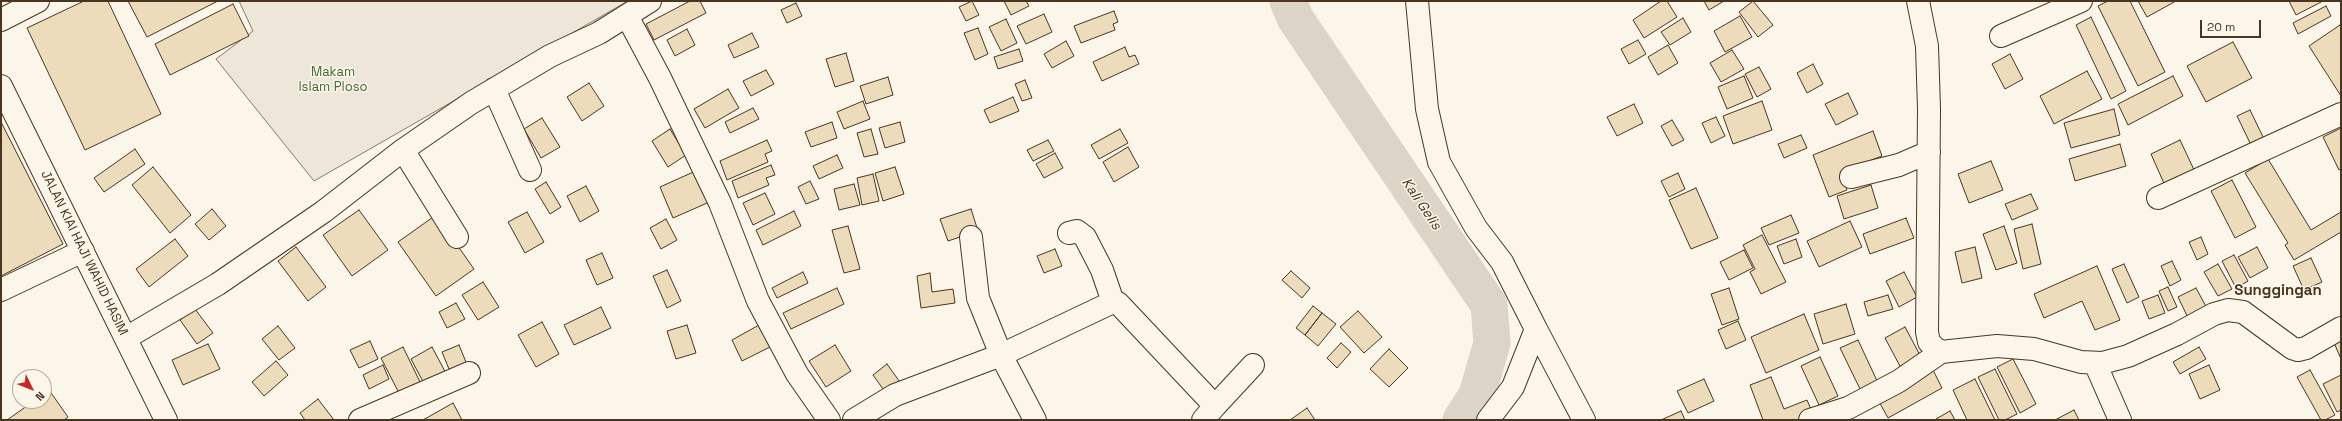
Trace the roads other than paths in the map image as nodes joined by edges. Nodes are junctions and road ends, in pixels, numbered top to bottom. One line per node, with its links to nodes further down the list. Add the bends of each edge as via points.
1 (650, 1): 6 (street)
2 (1416, 1): 24 (street, via 1427,110 1439,162 1476,228 1502,262)
3 (1918, 1): 13 (street, via 1927,46)
4 (2080, 1): 8 (street)
5 (30, 3): 7 (street)
6 (627, 16): 10 (street); 34 (street, via 720,203 758,301 797,374)
7 (1, 20)
8 (2001, 36)
9 (1, 86): 20 (street, JALAN KIAI HAJI WAHID HASIM)
10 (494, 89): 12 (street); 14 (street)
11 (2341, 114): 16 (street)
12 (403, 150): 18 (street); 25 (street, via 323,212 218,284)
13 (1929, 152): 15 (street, via 1899,165); 26 (street, via 1927,332 1930,342)
14 (530, 170)
15 (1851, 177)
16 (2158, 198)
17 (1069, 233): 22 (street, via 1077,232 1086,237 1102,270)
18 (457, 237)
19 (971, 237): 27 (street, via 978,298)
20 (83, 251): 21 (street); 25 (street, JALAN KIAI HAJI WAHID HASIM)
21 (1, 290)
22 (1113, 302): 27 (street); 31 (street, via 1123,306)
23 (2341, 328): 28 (street, via 2298,350 2243,312 2228,310 2214,314 2128,356)
24 (1536, 329): 37 (street, via 1513,387); 38 (street)
25 (126, 338): 32 (street, JALAN KIAI HAJI WAHID HASIM)
26 (1941, 352): 28 (street, via 1997,346 2034,349 2081,362); 39 (street, via 1886,388 1848,408)
27 (1001, 354): 35 (street, via 895,395); 36 (street)
28 (2095, 363): 40 (street)
29 (1253, 365): 31 (street)
30 (470, 373): 33 (street)
31 (1209, 413)
32 (166, 420)
33 (360, 420)
34 (829, 420)
35 (854, 420)
36 (1035, 420)
37 (1488, 420)
38 (1584, 420)
39 (1810, 420)
40 (2120, 420)

